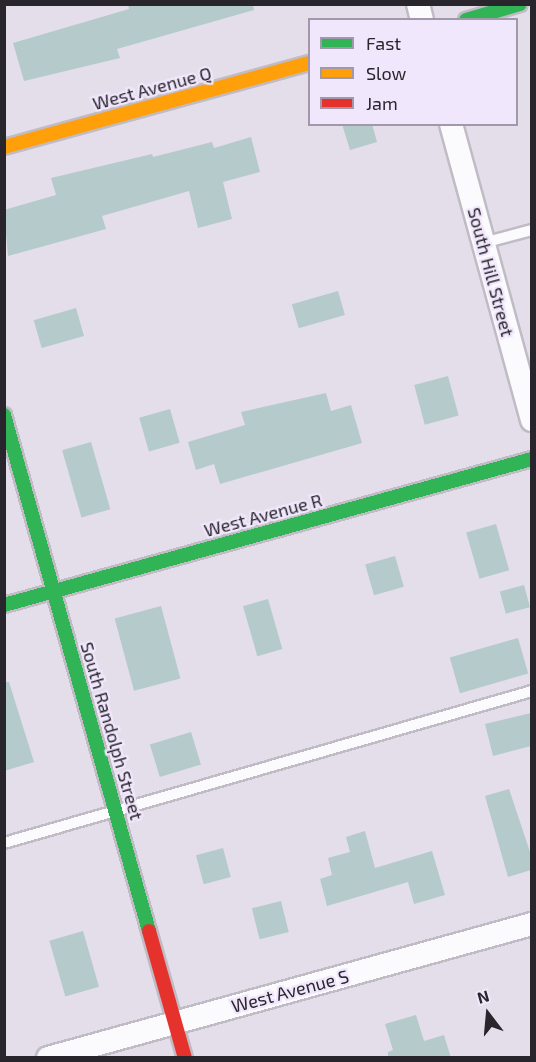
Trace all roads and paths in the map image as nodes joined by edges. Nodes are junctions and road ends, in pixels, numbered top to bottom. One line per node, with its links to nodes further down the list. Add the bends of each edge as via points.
1 (520, 4): 2 (street)
2 (473, 18)
3 (308, 63): 5 (street, West Avenue Q)
4 (452, 126): 7 (street, South Hill Street)
5 (4, 147)
6 (531, 230): 7 (lane)
7 (483, 243): 9 (street, South Hill Street)
8 (4, 414): 11 (street, South Randolph Street)
9 (531, 420)
10 (531, 459): 11 (street, West Avenue R)
11 (54, 591): 12 (street, West Avenue R); 14 (street, South Randolph Street)
12 (4, 605)
13 (531, 692): 14 (lane)
14 (116, 811): 15 (lane); 17 (street, South Randolph Street)
15 (4, 843)
16 (531, 924): 17 (street, West Avenue S)
17 (175, 1022): 18 (street, West Avenue S); 19 (street, South Randolph Street)
18 (48, 1058)
19 (185, 1058)

